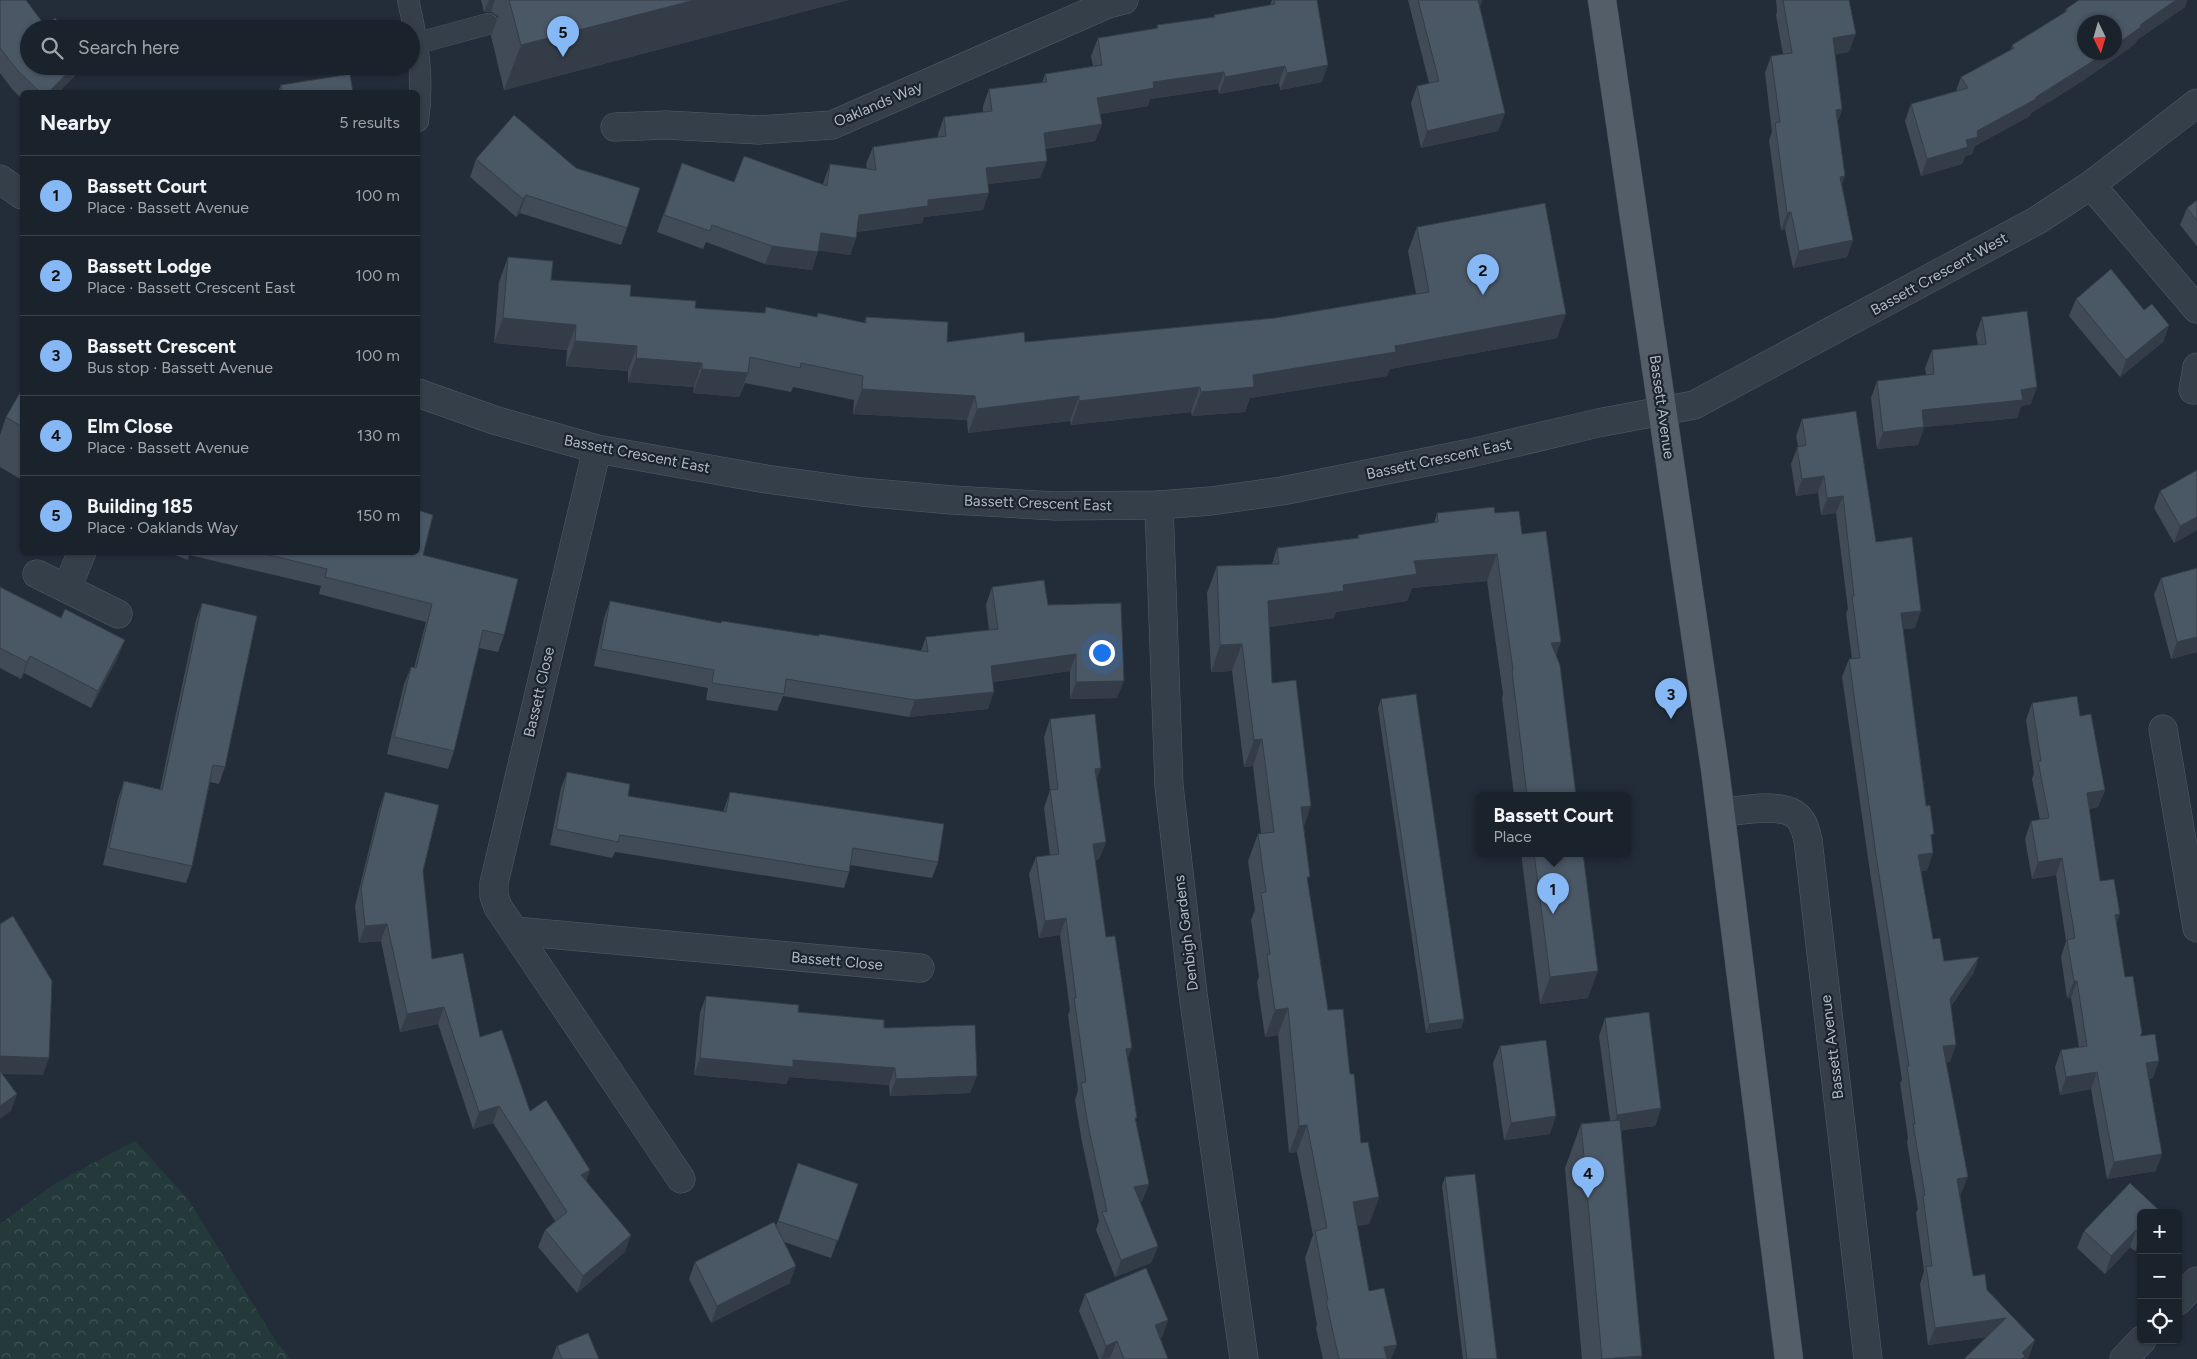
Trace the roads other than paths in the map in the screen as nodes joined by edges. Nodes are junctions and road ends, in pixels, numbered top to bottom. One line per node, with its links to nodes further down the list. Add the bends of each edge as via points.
1 (408, 0): 4 (lane)
2 (1124, 0): 10 (street, Oaklands Way, via 1108,4 832,125 759,130 666,124)
3 (1602, 0): 16 (main road, Bassett Avenue)
4 (413, 20)
5 (488, 24): 6 (lane)
6 (420, 42)
7 (420, 68): 8 (lane)
8 (420, 94)
9 (2197, 103): 12 (street, Bassett Crescent West)
10 (615, 127)
11 (0, 180): 13 (street)
12 (2091, 185): 14 (street); 16 (street, Bassett Crescent West, via 2036,221 1694,405)
13 (20, 193)
14 (2197, 309)
15 (420, 394): 17 (street, Bassett Crescent East, via 494,420)
16 (1662, 411): 18 (street, Bassett Crescent East, via 1346,479 1229,499); 24 (main road, Bassett Avenue)
17 (597, 449): 18 (street, Bassett Crescent East, via 861,492 1055,506); 26 (street, Bassett Close, via 494,883 498,907)
18 (1159, 505): 32 (street, Denbigh Gardens, via 1169,786 1195,1004)
19 (81, 555): 21 (street)
20 (37, 574): 21 (street)
21 (67, 588): 22 (street)
22 (118, 614)
23 (2163, 729): 25 (street)
24 (1721, 813): 33 (main road, Bassett Avenue); 34 (street, Bassett Avenue, via 1751,809 1784,810 1797,816 1805,827)
25 (2197, 928)
26 (515, 931): 27 (street, Bassett Close); 28 (street, Bassett Close)
27 (920, 968)
28 (681, 1179)
29 (2197, 1280): 30 (street)
30 (2180, 1299)
31 (2138, 1344): 35 (street)
32 (1244, 1359)
33 (1790, 1359)
34 (1868, 1359)
35 (2124, 1359)

